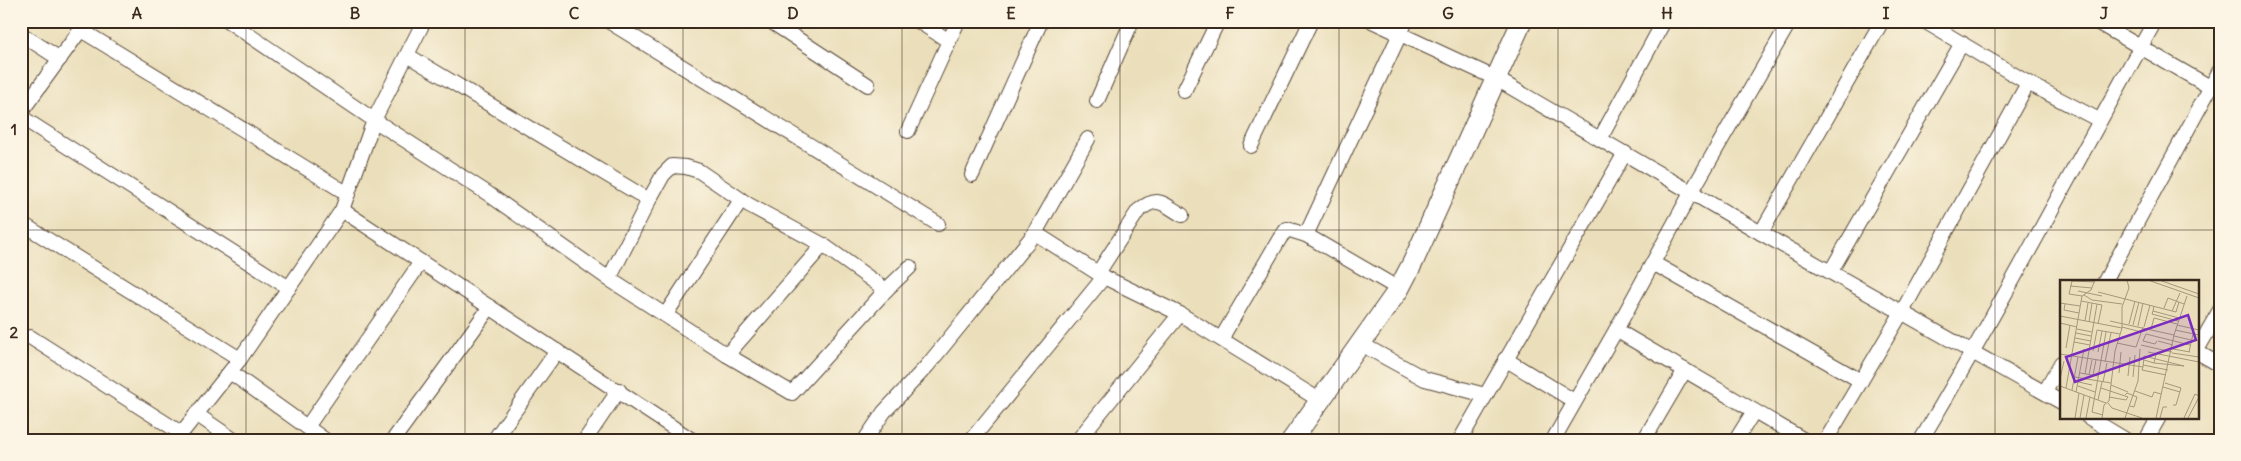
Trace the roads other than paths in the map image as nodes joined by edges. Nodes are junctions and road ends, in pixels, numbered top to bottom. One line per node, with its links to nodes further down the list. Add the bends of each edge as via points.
1 (228, 21): 36 (street)
2 (424, 21): 25 (street)
3 (608, 21): 51 (street)
4 (770, 21): 30 (street)
5 (918, 21): 22 (street)
6 (958, 21): 22 (street)
7 (1041, 21): 43 (street)
8 (1132, 21): 33 (street)
9 (1218, 21): 32 (street)
10 (1311, 21): 41 (street)
11 (1372, 21): 20 (street)
12 (1522, 21): 28 (street)
13 (1664, 21): 40 (street)
14 (1790, 21): 44 (street)
15 (1882, 21): 53 (street)
16 (1924, 21): 23 (street)
17 (2095, 21): 24 (street)
18 (2155, 21): 24 (street)
19 (84, 25): 26 (street); 45 (street)
20 (1403, 28): 28 (street); 54 (street)
21 (21, 34): 26 (street)
22 (949, 41): 38 (street)
23 (1962, 43): 29 (street); 59 (street)
24 (2140, 47): 31 (street); 37 (street)
25 (407, 55): 36 (street); 46 (street)
26 (60, 58): 34 (street)
27 (2220, 70): 31 (street)
28 (1495, 78): 40 (street); 64 (street)
29 (2028, 83): 37 (street); 68 (street)
30 (868, 85)
31 (2210, 87): 62 (street)
32 (1184, 92)
33 (1097, 101)
34 (21, 112)
35 (21, 117): 63 (street)
36 (374, 120): 45 (street); 61 (street)
37 (2099, 120): 77 (street)
38 (908, 131)
39 (1088, 139): 52 (street)
40 (1600, 139): 42 (street)
41 (1251, 146)
42 (1625, 153): 44 (street); 81 (street)
43 (972, 175)
44 (1692, 191): 53 (street); 57 (street)
45 (348, 194): 48 (street)
46 (648, 200): 47 (street, via 672,166 699,171); 61 (street)
47 (742, 200): 55 (street); 69 (street)
48 (342, 210): 56 (street); 63 (street)
49 (1182, 215): 60 (street, via 1159,201 1146,204 1138,211)
50 (21, 223): 80 (street)
51 (938, 224)
52 (1035, 233): 60 (street); 105 (street, via 927,366 884,412)
53 (1761, 233): 59 (street)
54 (1306, 235): 64 (street); 73 (street, via 1287,230 1280,238)
55 (823, 245): 65 (street); 79 (street)
56 (421, 262): 66 (street); 97 (street)
57 (1653, 262): 71 (street); 86 (street)
58 (910, 267): 65 (street)
59 (1831, 271): 68 (street)
60 (1101, 275): 70 (street); 106 (street)
61 (610, 279): 69 (street)
62 (2106, 280)
63 (288, 288): 80 (street)
64 (1399, 288): 74 (street)
65 (886, 290): 79 (street, via 792,393)
66 (490, 307): 76 (street); 101 (street)
67 (2220, 310): 75 (street)
68 (1902, 312): 77 (street); 86 (street)
69 (666, 314): 79 (street)
70 (1180, 314): 73 (street); 107 (street)
71 (1616, 330): 84 (street); 91 (street)
72 (30, 337): 98 (street)
73 (1221, 339): 90 (street)
74 (1360, 344): 89 (street, via 1424,379); 90 (street)
75 (2198, 349)
76 (557, 351): 87 (street); 102 (street)
77 (1974, 352): 88 (street); 115 (street)
78 (2198, 352): 83 (street)
79 (727, 355)
80 (240, 359): 85 (street)
81 (1505, 359): 89 (street); 91 (street)
82 (2060, 365): 88 (street)
83 (2220, 365)
84 (1685, 370): 93 (street); 111 (street)
85 (230, 372): 94 (street); 97 (street)
86 (1860, 382): 114 (street)
87 (619, 390): 103 (street); 104 (street)
88 (2045, 392): 92 (street)
89 (1485, 395): 109 (street)
90 (1321, 401): 108 (street)
91 (1574, 401): 110 (street)
92 (2060, 401)
93 (1754, 411): 112 (street); 113 (street)
94 (196, 414): 98 (street); 99 (street)
95 (2090, 418): 116 (street)
96 (2158, 418): 117 (street)
97 (306, 427): 100 (street)
98 (178, 436)
99 (234, 440)
100 (325, 440)
101 (393, 440)
102 (494, 440)
103 (585, 440)
104 (692, 440)
105 (865, 440)
106 (971, 440)
107 (1078, 440)
108 (1292, 440)
109 (1460, 440)
110 (1553, 440)
111 (1644, 440)
112 (1736, 440)
113 (1804, 440)
114 (1826, 440)
115 (1921, 440)
116 (2126, 440)
117 (2146, 440)

